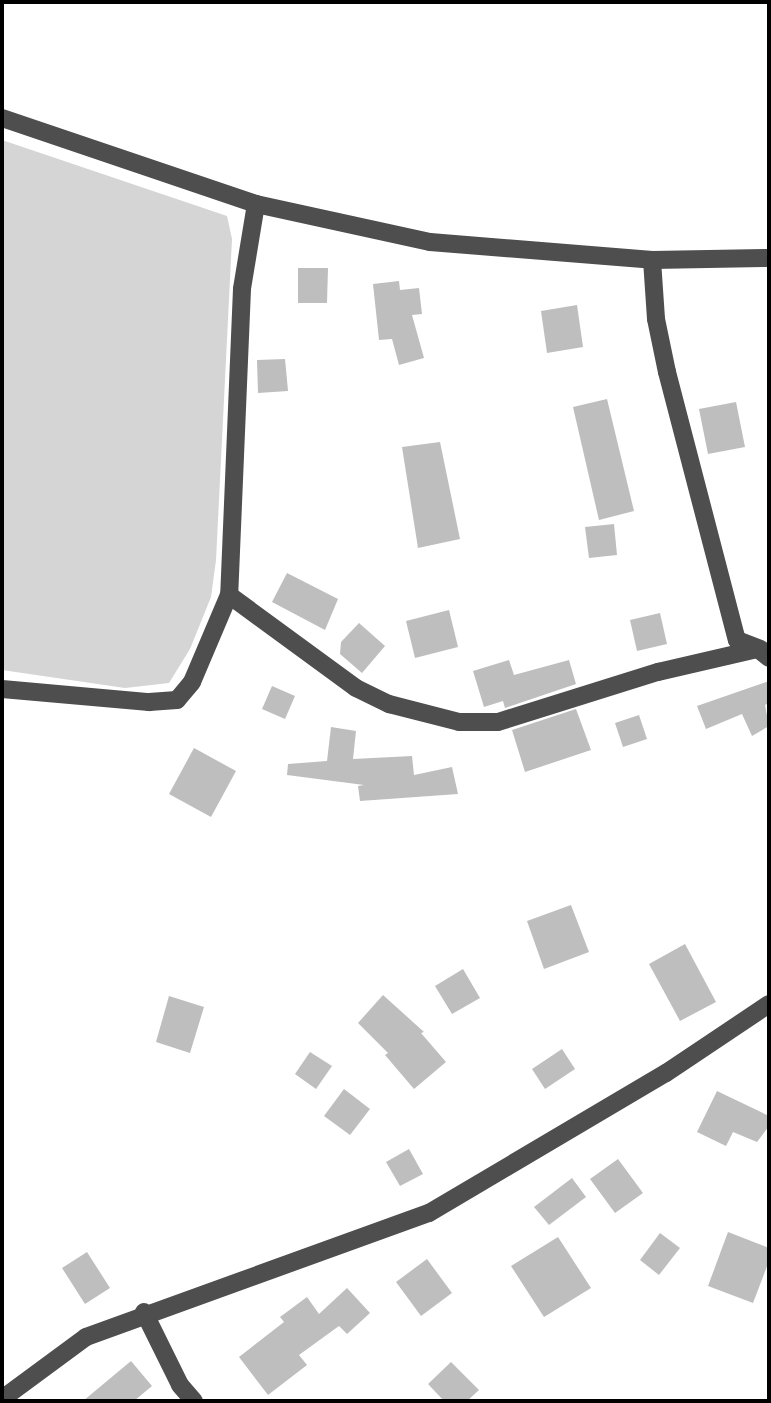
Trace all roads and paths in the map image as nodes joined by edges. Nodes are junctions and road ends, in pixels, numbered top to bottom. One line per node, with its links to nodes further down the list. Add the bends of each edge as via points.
1 (2, 118): 2 (street)
2 (256, 204): 4 (street, via 430,242); 5 (street, via 242,289)
3 (769, 258): 4 (street)
4 (652, 260): 6 (street, via 656,319 667,372 737,640)
5 (229, 595): 6 (street, via 356,688 389,704 459,722 498,722 659,672); 7 (street, via 192,682 177,700 149,702)
6 (766, 652)
7 (2, 689)
8 (769, 1004): 9 (street, via 666,1073 429,1213)
9 (144, 1312): 10 (street, via 86,1337); 11 (street, via 180,1385)
10 (2, 1399)
11 (194, 1401)

